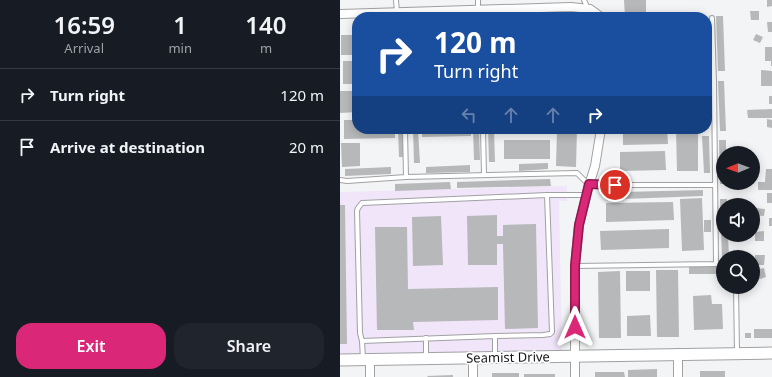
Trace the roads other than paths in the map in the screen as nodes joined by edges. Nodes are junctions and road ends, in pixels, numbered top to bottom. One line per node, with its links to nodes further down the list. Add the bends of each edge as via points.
1 (396, 0): 5 (lane)
2 (478, 0): 6 (lane)
3 (584, 0): 4 (lane)
4 (589, 9): 6 (street, via 570,6); 7 (street)
5 (400, 12)
6 (480, 12)
7 (594, 12)
8 (340, 14): 9 (street)
9 (352, 14)
10 (712, 18): 11 (lane)
11 (714, 84): 19 (lane)
12 (406, 134): 16 (lane)
13 (483, 134): 15 (lane)
14 (600, 134): 18 (street)
15 (484, 175): 16 (lane); 18 (lane, via 577,173)
16 (406, 177): 17 (lane)
17 (340, 180)
18 (589, 184): 19 (lane); 21 (street)
19 (714, 185): 22 (lane, via 716,264)
20 (547, 195): 21 (lane); 24 (lane, via 552,332 543,335); 26 (lane, via 362,203 357,212)
21 (586, 195): 22 (street, via 579,225)
22 (575, 266): 30 (street)
23 (736, 294): 27 (lane)
24 (495, 336): 25 (lane); 31 (lane)
25 (426, 338): 26 (lane); 32 (lane)
26 (362, 341): 35 (lane)
27 (737, 353): 28 (street, Seamist Drive); 29 (street, Seamist Drive)
28 (772, 353)
29 (678, 354): 30 (street, Seamist Drive); 39 (street)
30 (575, 356): 31 (street, Seamist Drive); 38 (street)
31 (495, 357): 33 (street, Seamist Drive)
32 (426, 358): 33 (street, Seamist Drive); 35 (street, Seamist Drive)
33 (473, 358): 37 (street)
34 (340, 360): 35 (street, Seamist Drive)
35 (366, 360): 36 (street)
36 (370, 377)
37 (473, 377)
38 (575, 377)
39 (678, 377)

